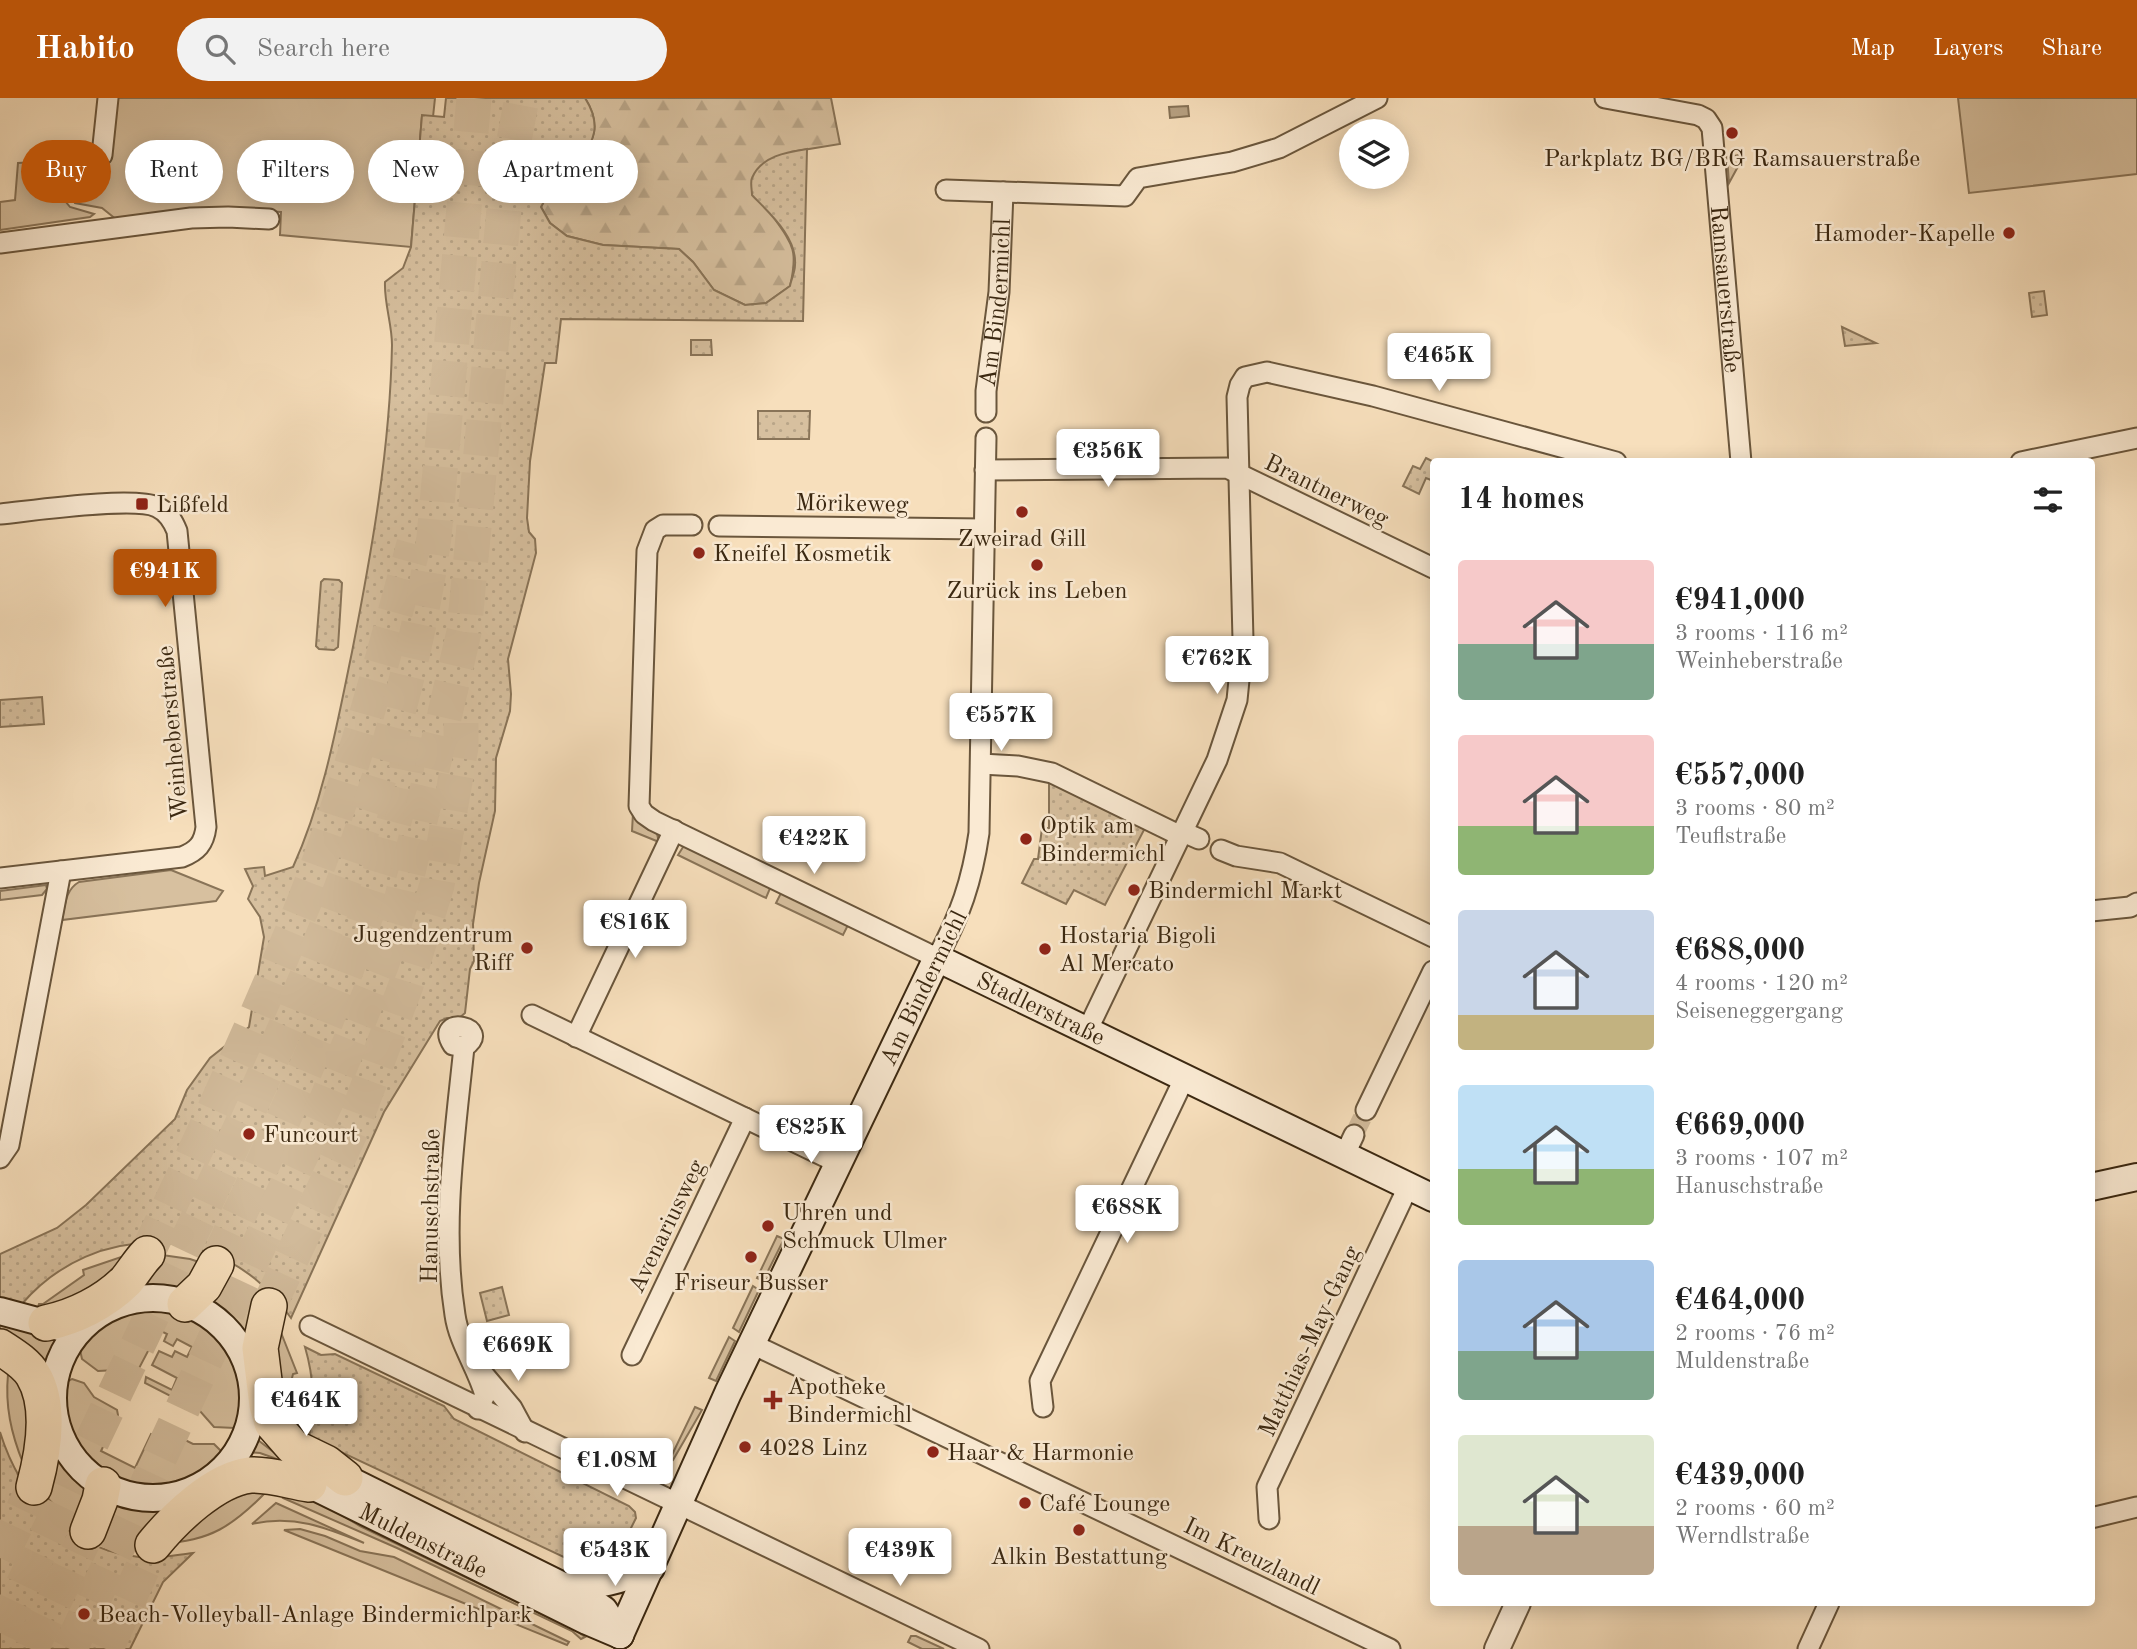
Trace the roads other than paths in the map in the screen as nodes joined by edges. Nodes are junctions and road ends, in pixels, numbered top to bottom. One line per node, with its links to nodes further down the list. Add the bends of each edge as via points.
1 (108, 98): 4 (street)
2 (1377, 98): 6 (street, via 1279,148 1231,162 1138,178 1125,196)
3 (1605, 98): 13 (street, Ramsauerstraße, via 1685,112 1706,119 1712,128)
4 (104, 140)
5 (946, 190): 6 (street)
6 (1003, 192): 9 (street, Am Bindermichl, via 999,292)
7 (269, 219): 8 (street, via 191,218)
8 (0, 243)
9 (986, 412)
10 (986, 438): 15 (street, Am Bindermichl)
11 (2137, 438): 14 (street)
12 (1601, 458): 16 (street, via 1373,396 1257,372 1245,377 1237,397)
13 (1741, 458)
14 (2040, 458)
15 (985, 470): 16 (street, Brantnerweg, via 1227,468); 20 (street, Am Bindermichl)
16 (1238, 474): 21 (street, Brantnerweg); 24 (street, via 1241,676 1225,741)
17 (0, 514): 26 (street, Weinheberstraße, via 142,503 165,511 177,531 206,827 200,846 182,857)
18 (692, 525): 23 (street, Stadlerstraße, via 663,525 654,530 645,566 639,806 654,821)
19 (719, 526): 20 (street, Mörikeweg)
20 (984, 529): 22 (street, Am Bindermichl)
21 (1430, 567)
22 (981, 764): 24 (street, via 1052,773); 31 (street, Am Bindermichl, via 973,873 963,906)
23 (674, 830): 31 (street, Stadlerstraße); 35 (street)
24 (1188, 836): 34 (street)
25 (1221, 850): 30 (street, via 1290,866)
26 (61, 871): 27 (street); 40 (street, via 9,1145)
27 (0, 878)
28 (2137, 903): 29 (street)
29 (2095, 911)
30 (1430, 936)
31 (937, 958): 34 (main road, Stadlerstraße); 41 (main road, Am Bindermichl)
32 (1430, 977): 38 (street)
33 (532, 1015): 35 (street)
34 (1087, 1031): 37 (main road, Stadlerstraße)
35 (576, 1037): 39 (street)
36 (464, 1048): 57 (street, Hanuschstraße, via 452,1163 451,1261 455,1316)
37 (1184, 1079): 44 (main road, Stadlerstraße, via 1349,1145); 59 (street, via 1040,1381)
38 (1366, 1110)
39 (745, 1118): 41 (street); 56 (street, Avenariusweg)
40 (0, 1158)
41 (838, 1163): 53 (main road, Am Bindermichl)
42 (2137, 1177): 43 (main road)
43 (2095, 1186)
44 (1408, 1187): 45 (main road, Stadlerstraße); 72 (street, Matthias-May-Gang, via 1266,1487)
45 (1430, 1197)
46 (216, 1264): 48 (highway, via 204,1286)
47 (128, 1302): 48 (main road, via 156,1298); 51 (main road); 51 (highway, via 146,1254 124,1282 64,1319)
48 (185, 1304): 55 (main road, via 219,1323)
49 (0, 1311): 51 (main road)
50 (310, 1326): 60 (street)
51 (62, 1328): 58 (main road, via 62,1355)
52 (0, 1336): 58 (main road, via 35,1359)
53 (752, 1344): 69 (main road, Am Bindermichl); 80 (street, Im Kreuzlandl)
54 (0, 1347): 62 (highway, via 33,1375 40,1394 45,1440 34,1486 56,1449)
55 (243, 1354): 61 (main road, via 251,1378); 65 (highway, via 269,1306 260,1348 272,1423 293,1447)
56 (632, 1354)
57 (472, 1362): 60 (street, Hanuschstraße, via 485,1395); 63 (street, Hanuschstraße, via 512,1408)
58 (54, 1382): 62 (main road)
59 (1043, 1407)
60 (478, 1409): 63 (street)
61 (252, 1416): 64 (main road); 65 (main road, Muldenstraße, via 264,1437 279,1450)
62 (57, 1425): 67 (main road, via 75,1460)
63 (526, 1432): 69 (street)
64 (233, 1460): 66 (main road, Muldenstraße, via 270,1463); 68 (main road, via 206,1483)
65 (345, 1478): 75 (main road, Muldenstraße)
66 (309, 1484): 68 (highway, via 259,1475 239,1477 185,1511 153,1545); 78 (main road, Muldenstraße, via 587,1621)
67 (103, 1485): 68 (main road, via 130,1496); 73 (highway)
68 (173, 1497)
69 (679, 1505): 74 (main road, Am Bindermichl); 79 (street)
70 (2137, 1507): 71 (street)
71 (2095, 1517)
72 (1269, 1519)
73 (88, 1531)
74 (651, 1569): 75 (main road, Muldenstraße, via 598,1585); 78 (main road, Am Bindermichl)
75 (565, 1586): 78 (main road, Muldenstraße, via 604,1610)
76 (1517, 1606): 81 (street)
77 (1828, 1606): 82 (street)
78 (617, 1642)
79 (979, 1649)
80 (1390, 1649)
81 (1497, 1649)
82 (1808, 1649)

